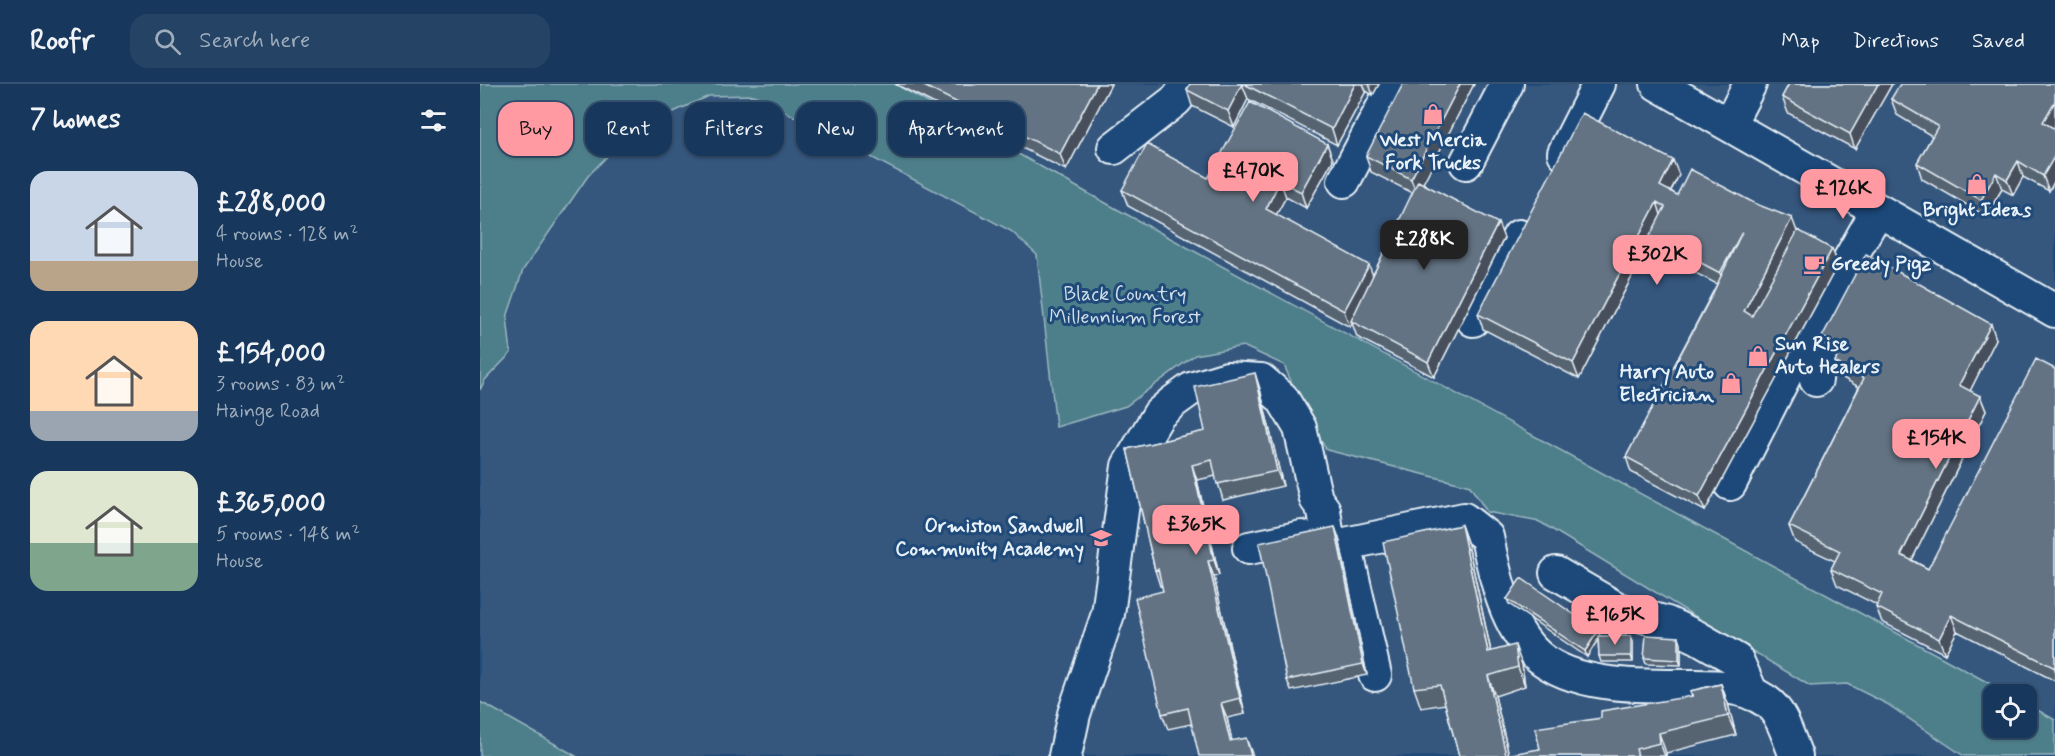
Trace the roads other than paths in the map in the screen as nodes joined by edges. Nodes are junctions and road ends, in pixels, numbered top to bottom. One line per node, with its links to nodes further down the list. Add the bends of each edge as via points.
1 (1189, 84): 8 (street, via 1176,100)
2 (1395, 84): 11 (street)
3 (1507, 84): 9 (street)
4 (1599, 84): 10 (street)
5 (1657, 84): 7 (street)
6 (1750, 84): 7 (street)
7 (1729, 125): 13 (street)
8 (1114, 148)
9 (1466, 162)
10 (1552, 175)
11 (1344, 181)
12 (1535, 206): 15 (street)
13 (1886, 215): 14 (street); 16 (street, via 1817,363); 17 (street, via 1797,352)
14 (2055, 311)
15 (1473, 320)
16 (1816, 380)
17 (1730, 484)
18 (1336, 538): 19 (street); 21 (street); 22 (street, via 1464,519 1487,537 1495,575 1520,633 1538,656 1557,668 1604,682 1731,687); 23 (street, via 1316,499 1300,428 1282,398 1261,380 1227,378 1191,389 1173,402 1159,414 1128,466 1108,614 1074,714)
19 (1249, 548)
20 (1556, 573): 22 (street, via 1618,609 1667,623 1737,660)
21 (1375, 675)
22 (1752, 694): 24 (street, via 1768,702 1780,717)
23 (1065, 756)
24 (1797, 756)

